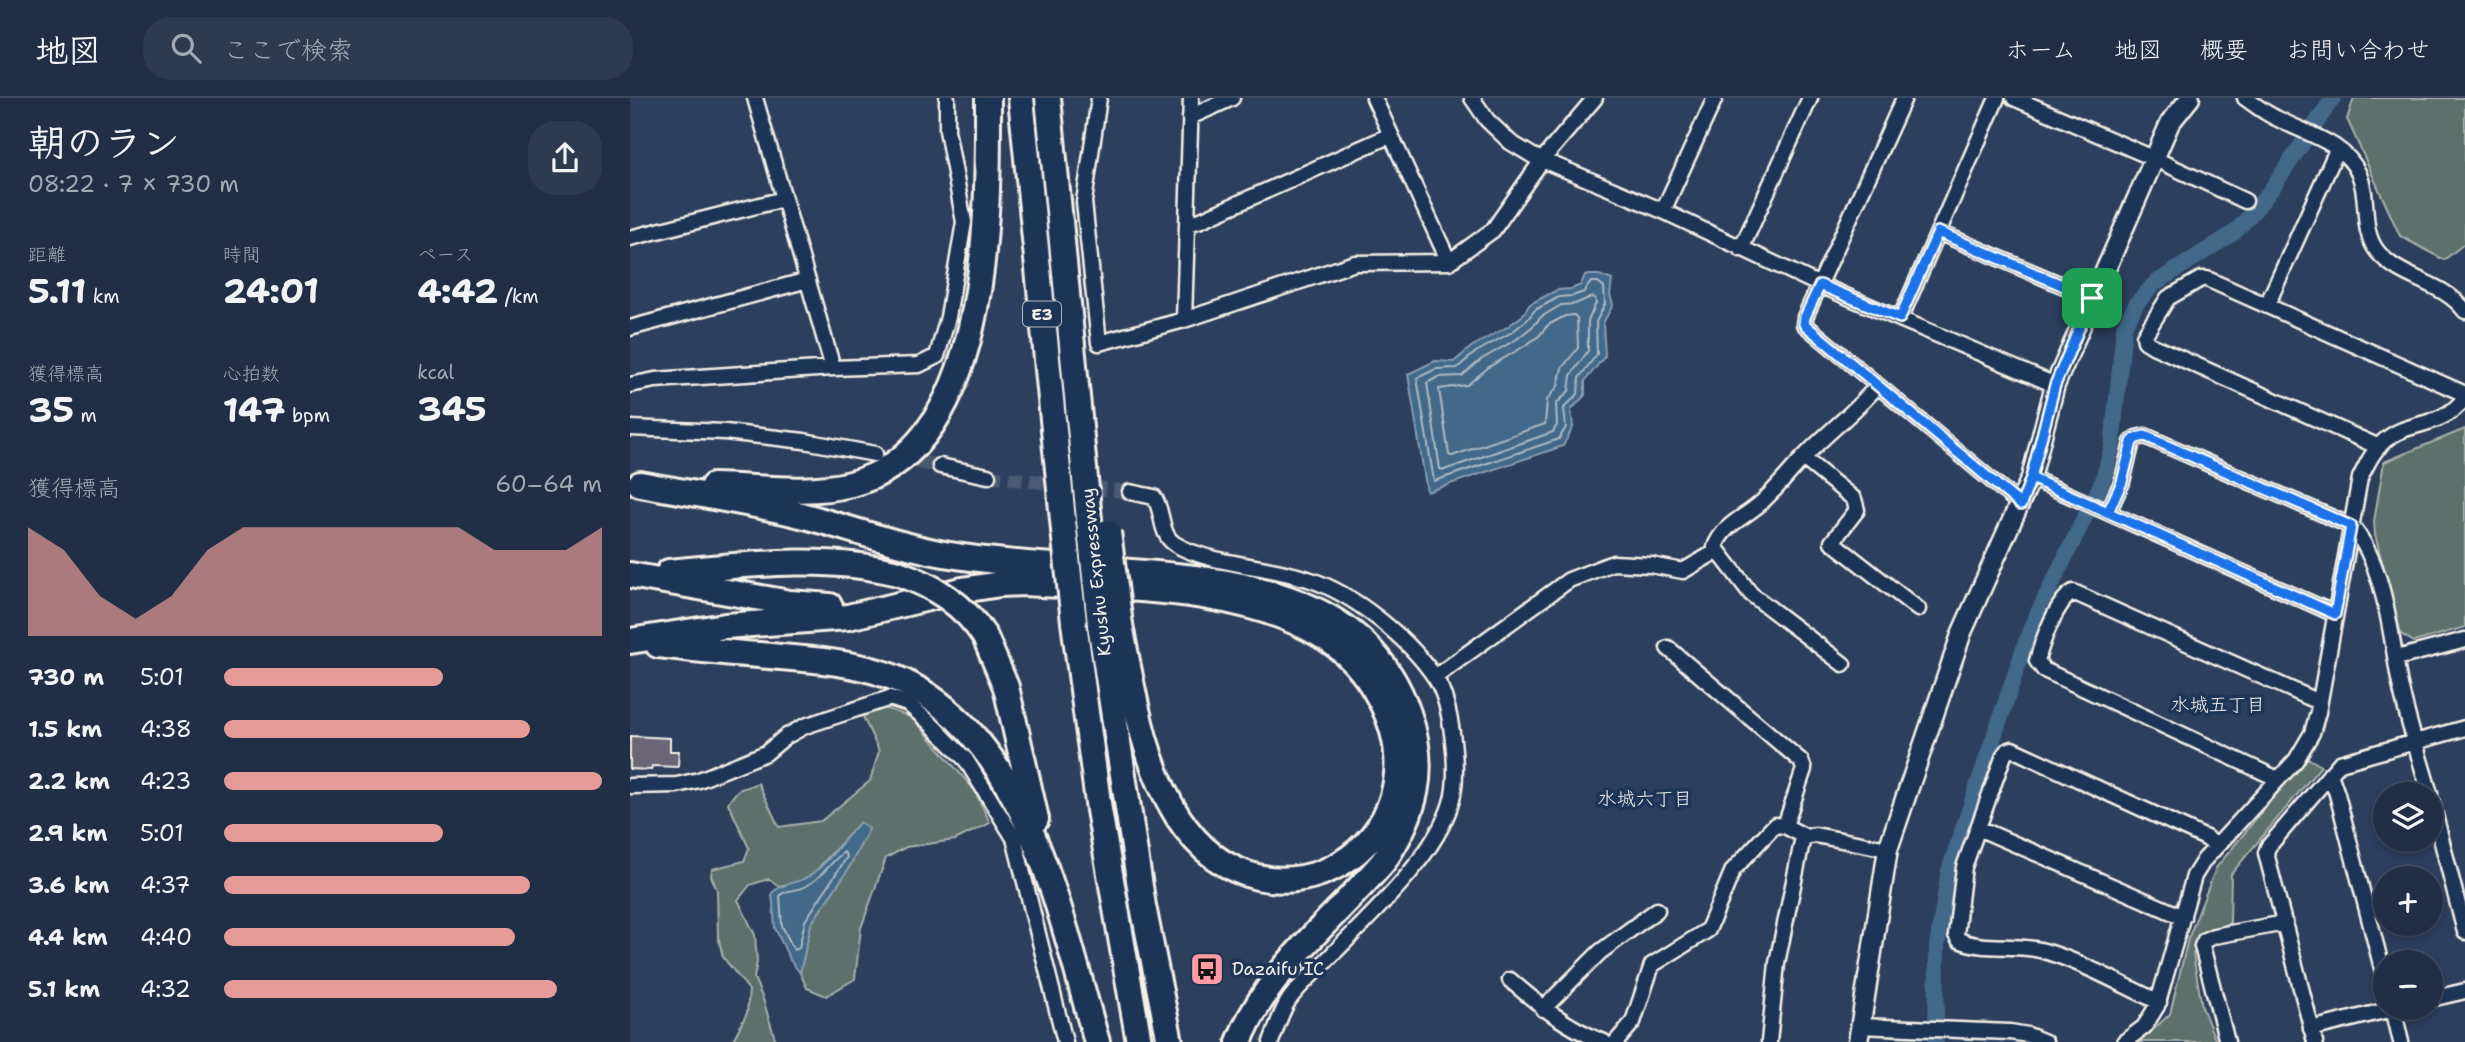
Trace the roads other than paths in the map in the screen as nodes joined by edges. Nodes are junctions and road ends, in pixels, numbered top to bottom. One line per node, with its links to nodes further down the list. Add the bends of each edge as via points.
1 (755, 98): 24 (street)
2 (947, 98): 40 (street, via 947,130 964,222 937,356 919,365)
3 (988, 98): 52 (highway, via 986,227 976,310 950,389 918,442 872,477 831,488)
4 (1021, 98): 99 (highway, Kyushu Expressway / E3, bridge, via 1074,622 1099,810)
5 (1048, 98): 62 (highway, Kyushu Expressway / E3, bridge)
6 (1099, 98): 38 (street, via 1084,202 1099,343)
7 (1191, 98): 19 (street)
8 (1232, 98): 19 (street)
9 (1374, 98): 20 (street)
10 (1472, 98): 23 (street, via 1510,142)
11 (1595, 98): 23 (street)
12 (1716, 98): 26 (street)
13 (1810, 98): 30 (street)
14 (1904, 98): 33 (street)
15 (1997, 98): 28 (street)
16 (2014, 98): 22 (street)
17 (2190, 98): 22 (street, via 2170,123)
18 (2245, 98): 21 (street)
19 (1190, 117): 27 (street)
20 (1391, 135): 27 (street); 31 (street)
21 (2337, 149): 35 (street); 36 (street, via 2358,171 2365,191 2368,233 2377,251 2396,268 2457,299)
22 (2153, 158): 25 (street); 34 (street)
23 (1542, 160): 26 (street); 31 (street, via 1493,230)
24 (785, 199): 29 (street); 32 (street)
25 (2245, 201)
26 (1663, 211): 30 (street)
27 (1187, 223): 38 (street)
28 (1938, 232): 34 (street); 37 (street)
29 (630, 238)
30 (1741, 249): 33 (street)
31 (1449, 262): 38 (street, via 1355,264)
32 (808, 280): 39 (street); 40 (street)
33 (1820, 285): 37 (street); 43 (street, via 1804,324)
34 (2092, 298): 42 (street)
35 (2267, 305): 44 (street); 46 (street, via 2201,279 2168,298 2145,341)
36 (2465, 311)
37 (1900, 318): 42 (street)
38 (1184, 320)
39 (630, 328)
40 (833, 368): 41 (street)
41 (630, 385)
42 (2055, 385): 51 (street)
43 (1877, 386): 48 (street); 54 (street)
44 (2465, 396): 46 (street, via 2438,421 2403,430)
45 (630, 428): 47 (street, via 725,432)
46 (2379, 447): 56 (street, via 2360,478)
47 (875, 454)
48 (1803, 458): 57 (street, via 1756,508 1730,523 1718,536); 60 (street, via 1854,499 1857,510 1832,542)
49 (940, 466): 50 (street)
50 (988, 476)
51 (2031, 478): 54 (street); 55 (street)
52 (635, 484): 101 (highway, via 777,509 946,554 1238,584 1311,607 1367,646 1395,684 1413,728 1419,774 1408,818 1383,862 1271,986)
53 (1130, 492): 68 (street, via 1154,496 1164,530 1175,544 1203,555 1308,579 1354,601 1398,636)
54 (2021, 505): 81 (street, via 1962,632)
55 (2108, 512): 56 (street, via 2122,482 2132,442 2145,436); 61 (street)
56 (2351, 526): 61 (street); 66 (street, via 2368,549)
57 (1717, 551): 67 (street, via 1751,594); 68 (street, via 1683,571 1613,563 1569,580)
58 (631, 575): 59 (highway, via 819,606); 82 (highway, bridge, via 795,562 856,565 898,573 951,599 985,637 1006,687)
59 (914, 600): 62 (highway, via 1024,583 1212,597 1296,622 1343,651 1360,669 1393,731 1396,776 1385,817 1373,837 1338,865 1295,880 1255,877 1218,860 1190,834 1172,807); 64 (highway, via 848,617 736,625)
60 (1918, 609)
61 (2335, 614): 69 (street)
62 (1110, 625): 100 (highway, Kyushu Expressway / E3, via 1141,893)
63 (2465, 640): 66 (street)
64 (630, 641): 82 (highway, via 850,665 898,678 920,690 960,721 993,761 1034,839)
65 (1668, 648): 76 (street, via 1801,761 1804,769)
66 (2397, 658): 71 (street)
67 (1843, 664)
68 (1435, 677): 102 (street, via 1454,751 1451,804 1427,853 1292,997)
69 (2319, 702): 73 (street, via 2312,733); 73 (street, via 2073,592 2057,612 2038,666)
70 (2465, 728): 71 (street)
71 (2416, 741): 72 (street, via 2345,761); 74 (street)
72 (2330, 774): 85 (street, via 2266,853); 87 (street)
73 (2278, 779): 79 (street)
74 (2426, 782)
75 (630, 786): 97 (street, via 699,780 766,753 805,726 890,698 908,705 966,760 1014,838)
76 (1785, 826): 78 (street); 104 (street, via 1775,825 1733,870 1708,930 1652,965 1633,1022)
77 (1978, 828): 79 (street, via 2004,755 2012,749); 84 (street); 91 (street, via 1961,883 1959,940 2042,950)
78 (1806, 837): 81 (street); 105 (street, via 1777,963)
79 (2217, 846): 84 (street, via 2194,876)
80 (2443, 847): 86 (street)
81 (1888, 849): 95 (street)
82 (1054, 895): 98 (highway)
83 (1657, 910): 92 (street, via 1600,952)
84 (2183, 917): 91 (street)
85 (2285, 923): 96 (street); 108 (street, via 2214,936 2202,946)
86 (2465, 932)
87 (2377, 950)
88 (1510, 980): 92 (street)
89 (2465, 991): 90 (street)
90 (2443, 996)
91 (2159, 1002): 107 (street, via 2144,1027)
92 (1543, 1009): 103 (street)
93 (2373, 1015): 96 (street)
94 (2396, 1020): 109 (street)
95 (1859, 1034): 106 (street, via 2010,1032)
96 (2313, 1035)
97 (1065, 1042)
98 (1097, 1042)
99 (1139, 1042)
100 (1170, 1042)
101 (1239, 1042)
102 (1271, 1042)
103 (1604, 1042)
104 (1616, 1042)
105 (1769, 1042)
106 (2046, 1042)
107 (2124, 1042)
108 (2227, 1042)
109 (2401, 1042)

